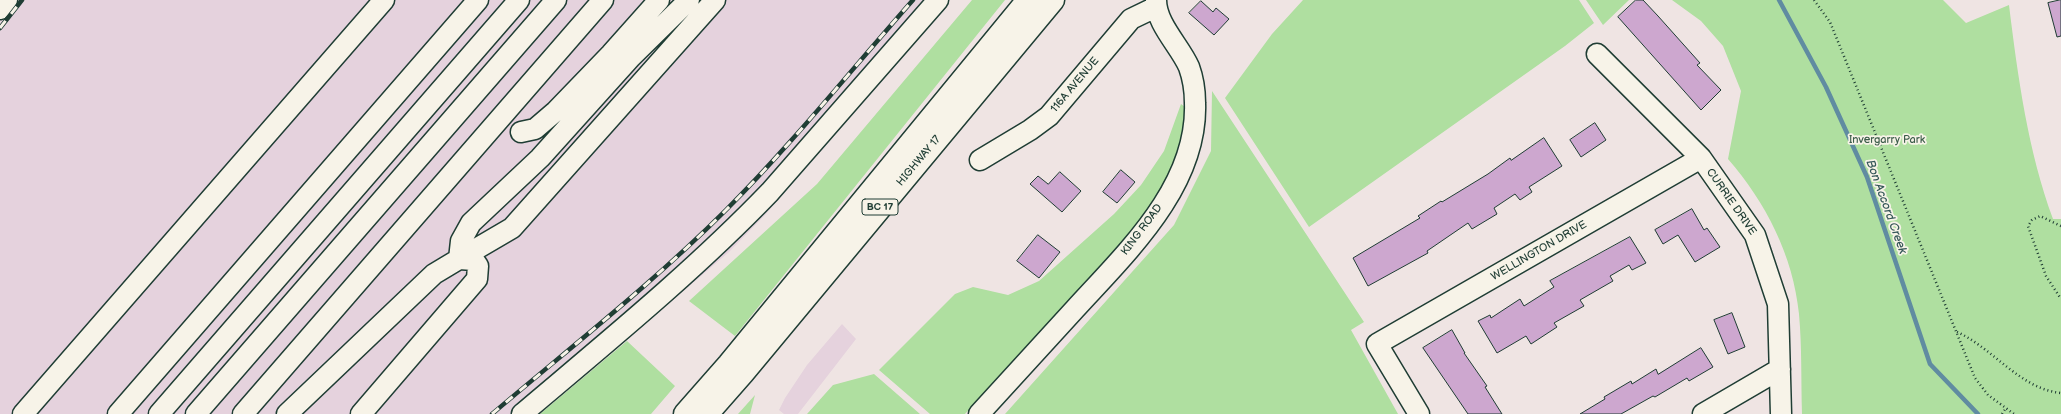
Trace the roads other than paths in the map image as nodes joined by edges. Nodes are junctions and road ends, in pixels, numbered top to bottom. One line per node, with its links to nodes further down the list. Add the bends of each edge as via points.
1 (7, 0): 14 (street)
2 (384, 0): 23 (street)
3 (478, 0): 24 (street)
4 (519, 0): 25 (street)
5 (556, 0): 26 (street)
6 (603, 0): 27 (street)
7 (660, 0): 16 (street)
8 (689, 0): 17 (street, via 631,57)
9 (715, 0): 21 (street, via 512,228)
10 (938, 0): 30 (street, via 741,222 683,277)
11 (1028, 0): 31 (highway, HIGHWAY 17 / BC 17, via 729,364)
12 (1053, 0): 32 (highway, HIGHWAY 17 / BC 17)
13 (1156, 4): 20 (street, 116A AVENUE, via 1131,19 1049,116); 33 (street, KING ROAD, via 1189,67 1193,84 1195,118 1187,158 1171,191 1140,236)
14 (0, 9)
15 (1597, 54): 19 (street, CURRIE DRIVE)
16 (556, 111): 17 (street); 18 (street, via 536,129)
17 (568, 127): 21 (street, via 540,158 471,223 461,241)
18 (521, 132)
19 (1701, 158): 22 (street, CURRIE DRIVE, via 1756,235 1778,304); 34 (street, WELLINGTON DRIVE, via 1377,344)
20 (980, 160)
21 (459, 259): 28 (street, via 434,274 374,328); 29 (street, via 474,260 478,266 477,279)
22 (1780, 369): 35 (street); 36 (street, CURRIE DRIVE)
23 (23, 414)
24 (118, 414)
25 (159, 414)
26 (196, 414)
27 (243, 414)
28 (287, 414)
29 (361, 414)
30 (522, 414)
31 (684, 414)
32 (707, 414)
33 (979, 414)
34 (1419, 414)
35 (1703, 414)
36 (1781, 414)

